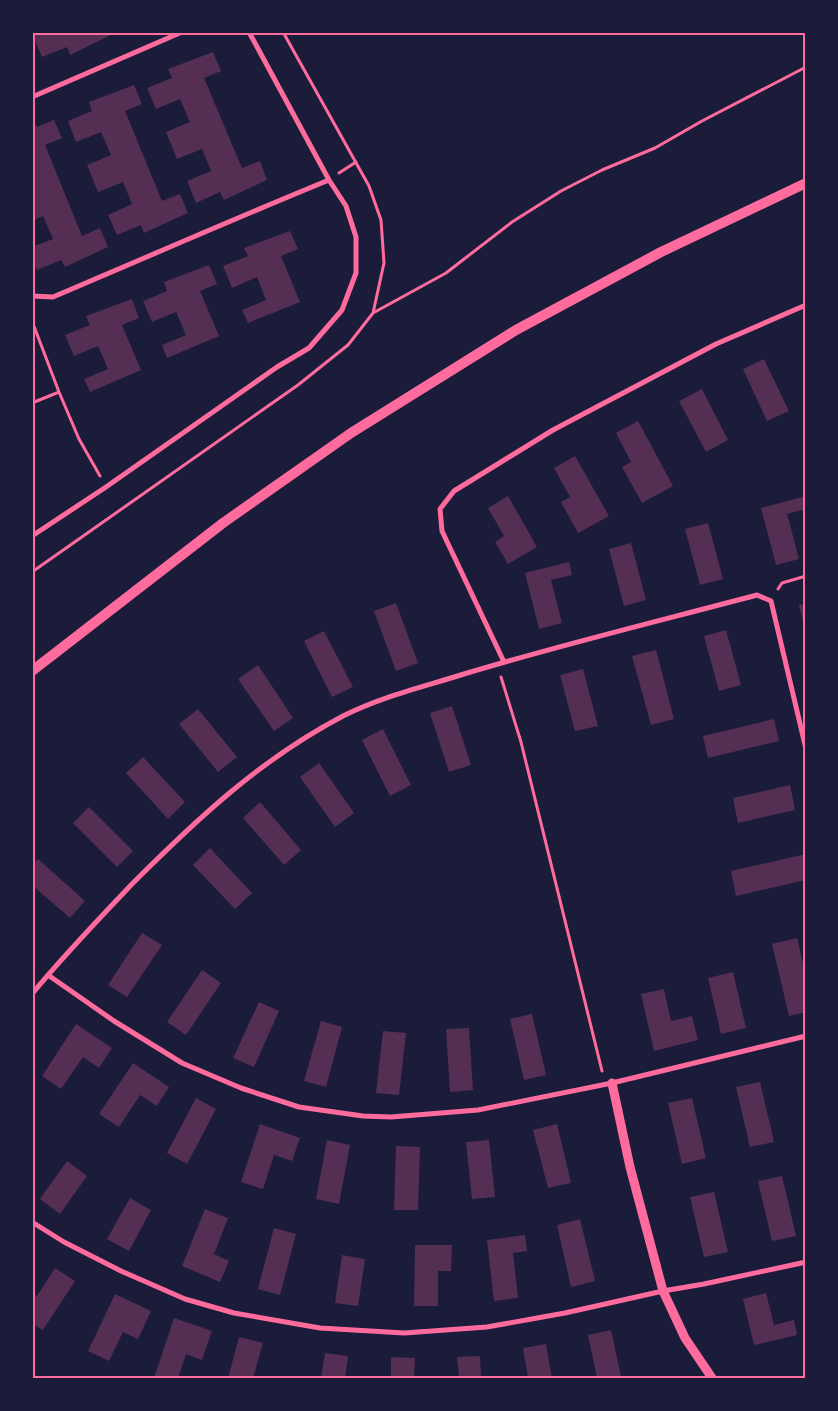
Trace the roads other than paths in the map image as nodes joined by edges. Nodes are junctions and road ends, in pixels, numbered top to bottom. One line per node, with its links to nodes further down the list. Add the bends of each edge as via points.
1 (182, 32): 3 (street)
2 (249, 32): 4 (street)
3 (32, 97)
4 (329, 180): 6 (street, via 53,297); 8 (street, via 346,206 356,237 356,274 342,310 309,348)
5 (806, 183): 10 (main road, via 661,252 516,330 351,433 223,523)
6 (32, 296)
7 (806, 305): 9 (street, via 707,348 553,430 454,491 440,509 442,531)
8 (32, 536)
9 (504, 662): 11 (street, via 756,595 771,602); 12 (street, via 390,697 344,716 254,772 185,831)
10 (32, 670)
11 (806, 749)
12 (48, 975): 13 (street); 15 (street, via 182,1063 240,1088 299,1106 391,1118 433,1115 478,1110)
13 (32, 994)
14 (806, 1036): 15 (street)
15 (612, 1083): 18 (street, via 630,1167)
16 (32, 1222): 18 (street, via 121,1271 184,1298 234,1313 320,1328 404,1333 486,1327)
17 (806, 1262): 18 (street)
18 (663, 1290): 19 (street, via 685,1338)
19 (712, 1378)

